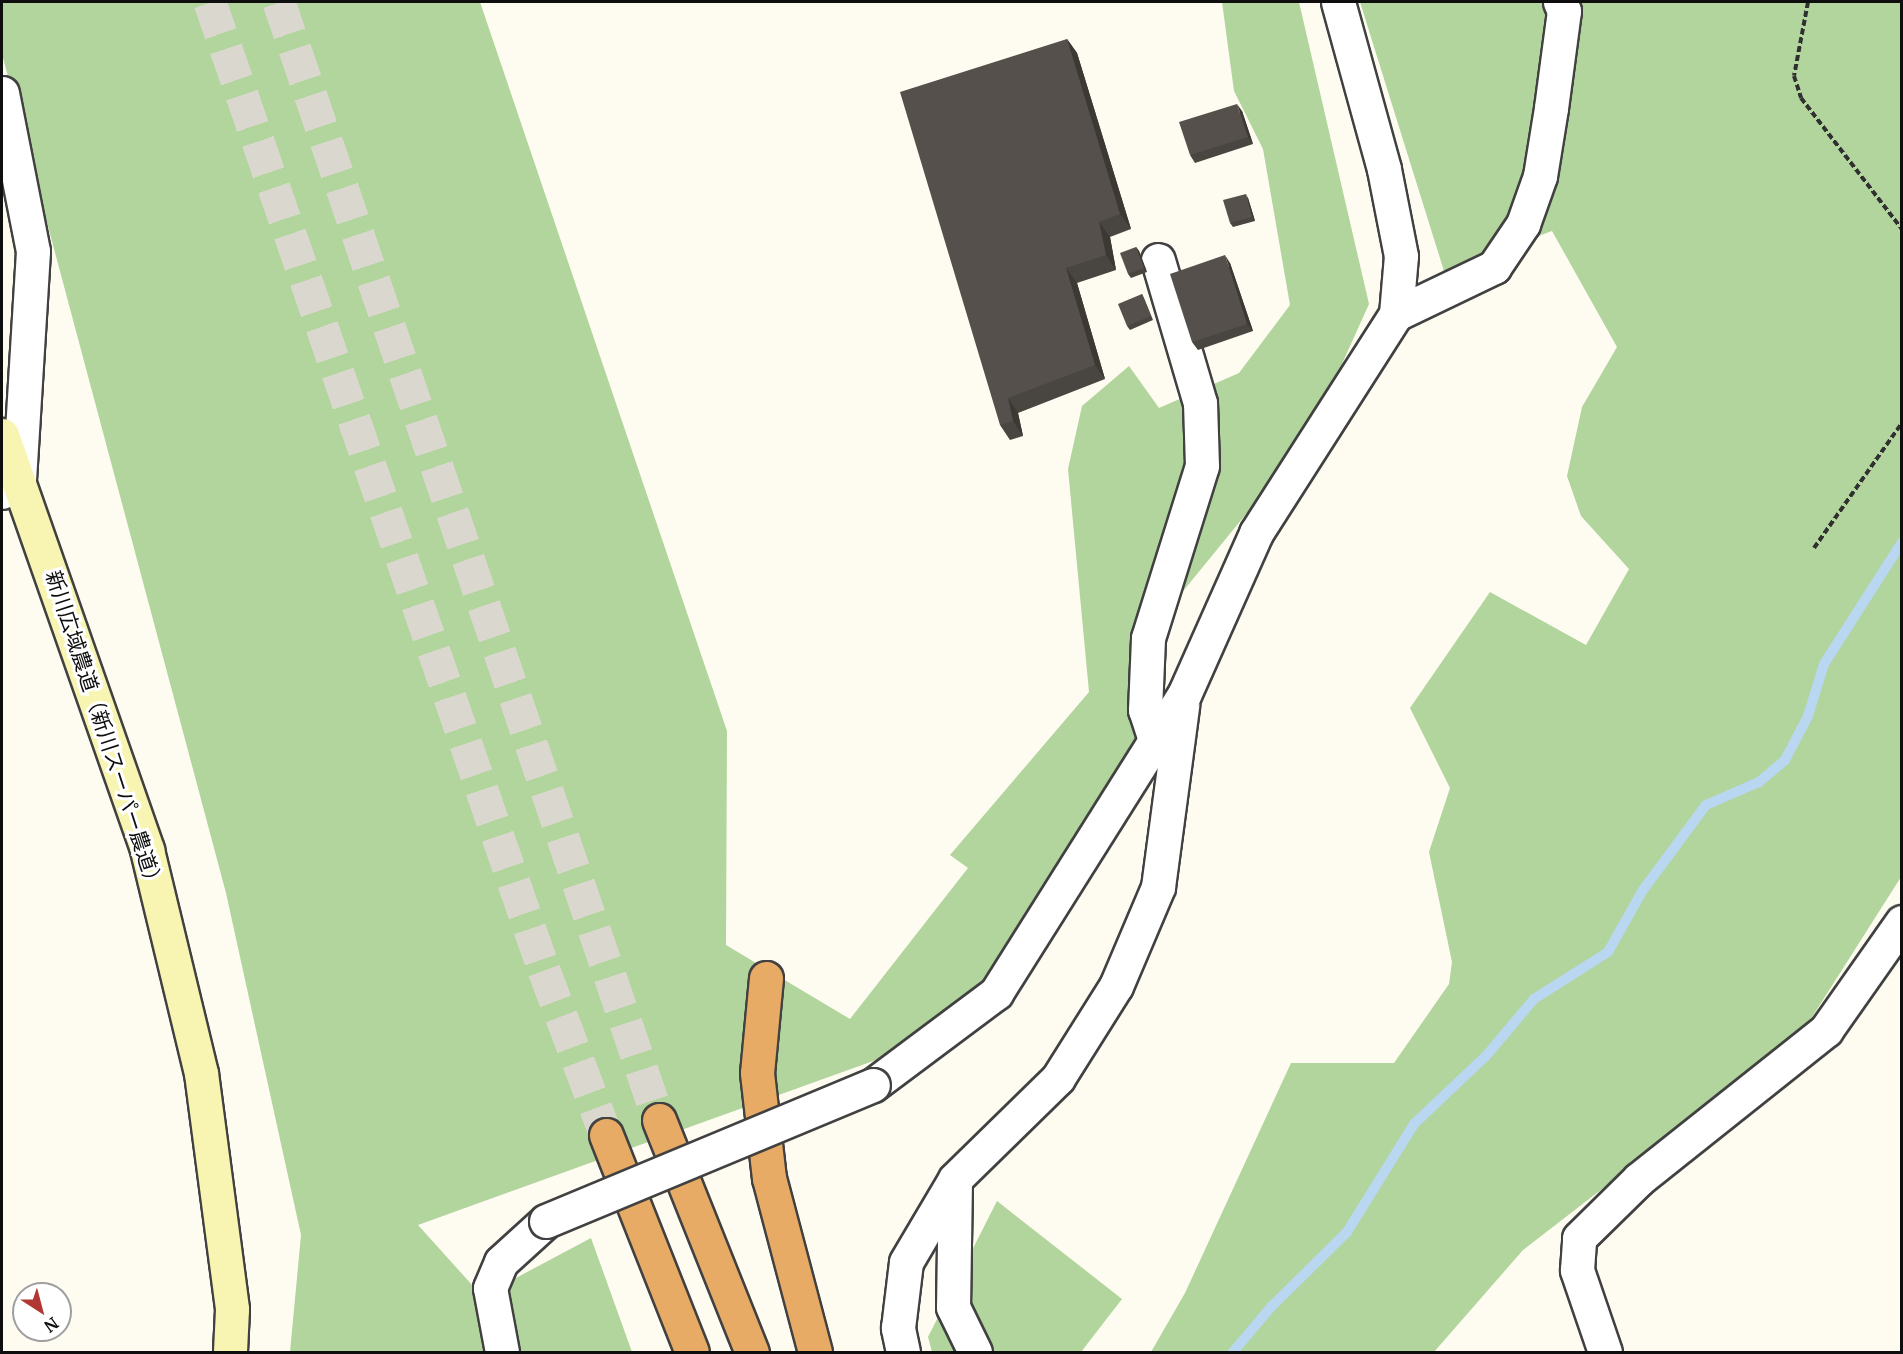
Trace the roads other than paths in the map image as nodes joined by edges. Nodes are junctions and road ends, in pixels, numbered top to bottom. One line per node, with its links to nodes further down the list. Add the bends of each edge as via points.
1 (1338, 2): 5 (street, via 1384,169 1401,256)
2 (1560, 2): 5 (street, via 1564,11 1540,176 1523,224 1494,267)
3 (2, 93): 7 (street, via 33,250)
4 (1158, 260): 9 (street, via 1200,403 1202,466 1148,638 1145,710)
5 (1396, 314): 8 (street, via 1256,533)
6 (2, 435): 7 (street, 新川広域農道（新川スーパー農道）)
7 (10, 485): 15 (street, 新川広域農道（新川スーパー農道）, via 147,850 201,1073 232,1309)
8 (1184, 695): 9 (street); 14 (street, via 1158,887 1116,986 1058,1078)
9 (1155, 740): 16 (street, bridge, via 996,993 873,1085 546,1221 501,1262 490,1288)
10 (1902, 922): 22 (street, via 1826,1030 1639,1179 1579,1238 1577,1270)
11 (766, 978): 19 (highway, via 757,1073 769,1178)
12 (659, 1120): 18 (highway)
13 (606, 1135): 17 (highway)
14 (955, 1179): 20 (street, via 906,1262 898,1328); 21 (street, via 952,1307)
15 (231, 1353)
16 (502, 1353)
17 (692, 1353)
18 (752, 1353)
19 (815, 1353)
20 (903, 1353)
21 (975, 1353)
22 (1605, 1353)

